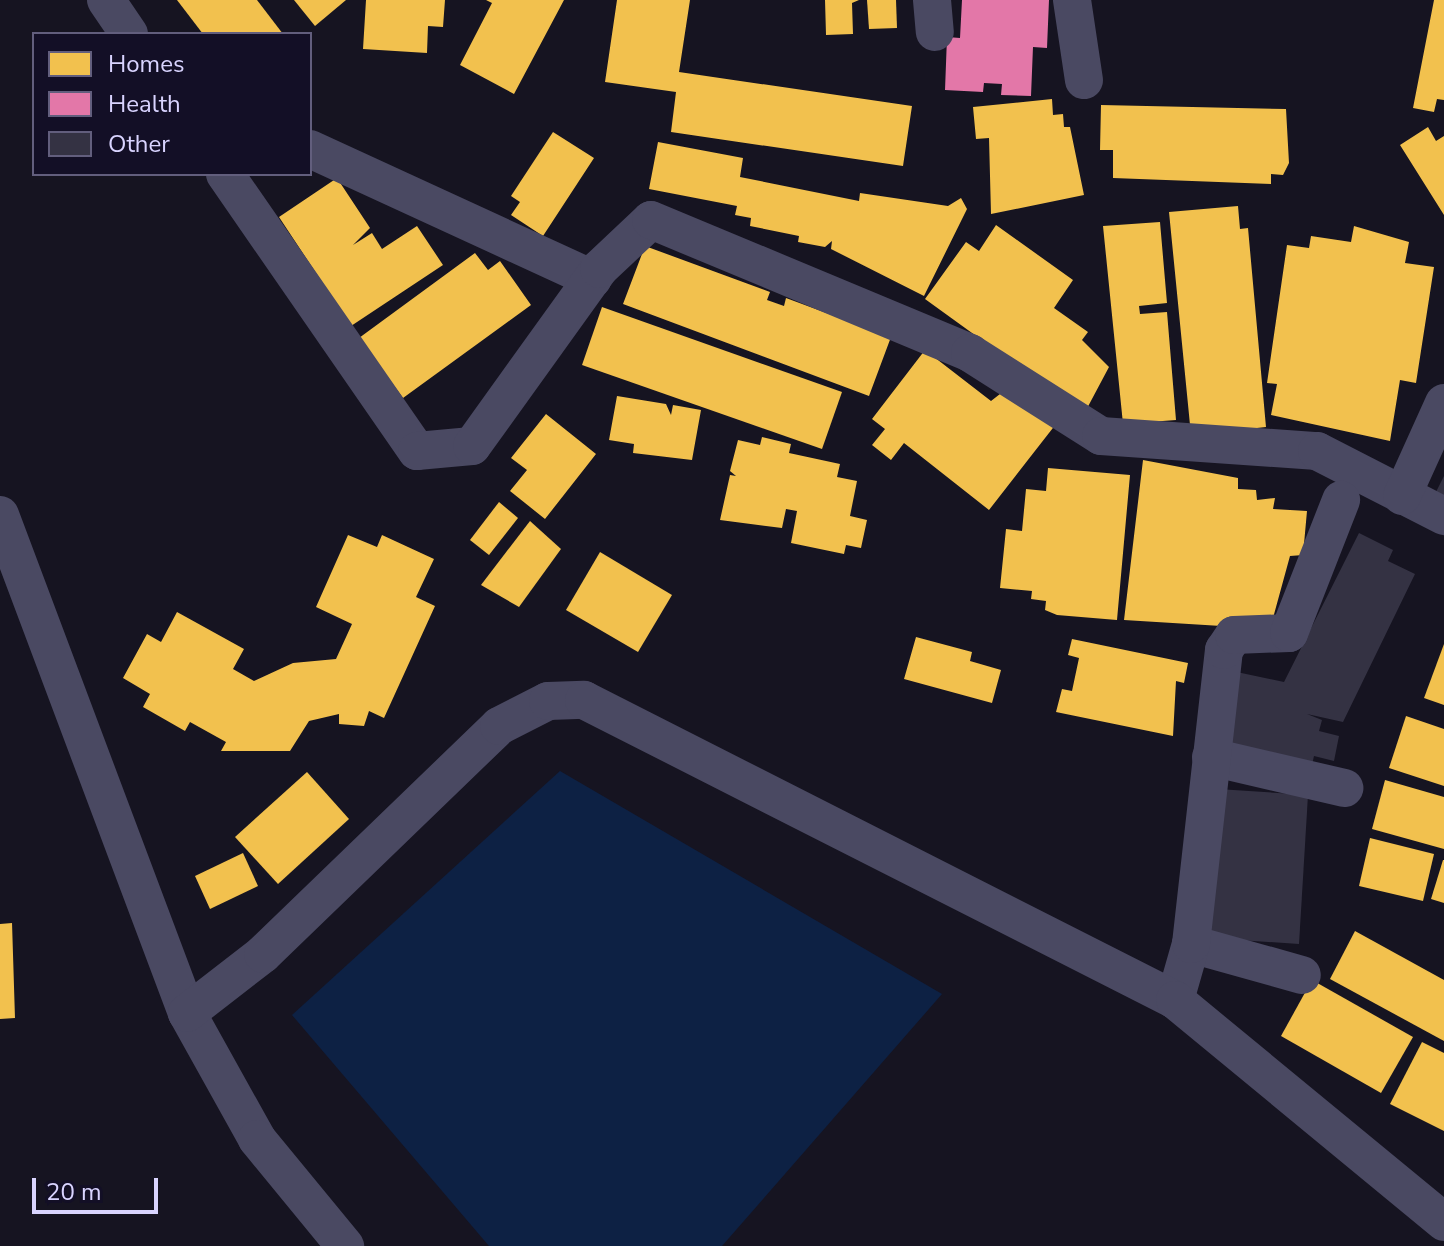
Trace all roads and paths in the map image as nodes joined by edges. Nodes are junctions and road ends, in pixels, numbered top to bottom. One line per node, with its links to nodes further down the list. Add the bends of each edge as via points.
1 (106, 0): 3 (street)
2 (1072, 0): 4 (street)
3 (128, 32)
4 (1084, 80)
5 (312, 150): 7 (street)
6 (226, 176): 7 (street, via 417,451 472,446)
7 (592, 279): 9 (street, via 651,220 970,353 1101,436 1317,451)
8 (1444, 403): 9 (street)
9 (1402, 496): 12 (street)
10 (1341, 500): 13 (street, via 1289,633 1234,635 1224,650)
11 (0, 515): 18 (street)
12 (1444, 516)
13 (1211, 757): 14 (street); 15 (street)
14 (1344, 788)
15 (1191, 944): 16 (street); 17 (street)
16 (1302, 975)
17 (1175, 1000): 18 (street, via 584,700 548,701 499,726 263,954); 19 (street)
18 (187, 1013): 20 (street, via 257,1139)
19 (1444, 1222)
20 (345, 1246)

